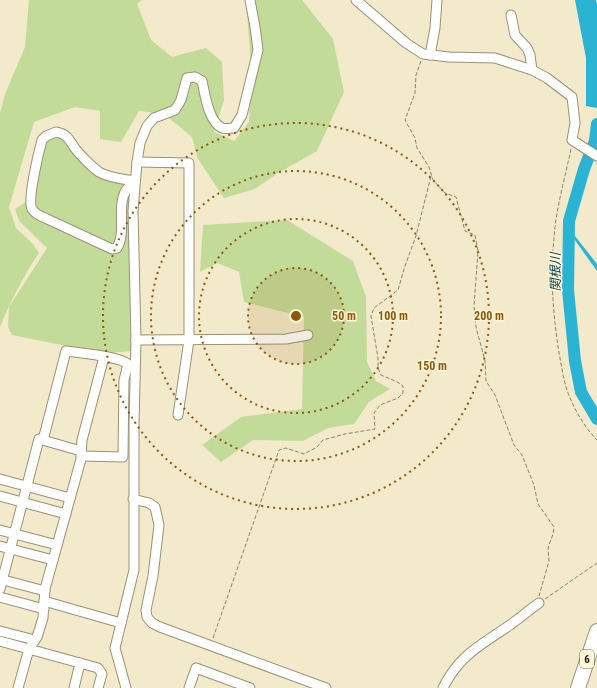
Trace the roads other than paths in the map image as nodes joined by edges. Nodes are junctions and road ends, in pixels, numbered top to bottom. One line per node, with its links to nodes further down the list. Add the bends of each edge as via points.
1 (250, 0): 8 (street, via 258,50 242,115 234,128 223,129 217,124 211,116 202,81 195,77 187,78 181,100 175,110 154,118 147,126 140,143)
2 (356, 0): 5 (street, via 406,43)
3 (436, 0): 5 (street, via 435,28)
4 (511, 15): 6 (street, via 515,35 530,54)
5 (426, 55): 6 (street, via 495,58)
6 (532, 70): 7 (street, via 572,97 575,123 573,141)
7 (597, 156)
8 (137, 162): 9 (street); 12 (street, via 190,163)
9 (135, 181): 9 (street, via 99,172 75,148 68,137 56,132 51,133 42,140 30,203 37,214 112,249 117,248 121,242 124,196); 11 (street, via 133,211)
10 (308, 335): 12 (street, via 286,339)
11 (136, 340): 12 (street); 21 (street)
12 (189, 340): 14 (street)
13 (104, 357): 15 (street, via 66,351); 16 (street, via 82,440); 16 (street, via 128,364 124,380 123,457)
14 (178, 415)
15 (43, 440): 16 (street); 18 (street, via 39,439)
16 (81, 453): 20 (street)
17 (0, 479): 18 (street)
18 (27, 486): 20 (street); 22 (street)
19 (0, 496): 22 (street)
20 (70, 498): 23 (street)
21 (133, 499): 35 (street, via 134,570); 48 (street, via 155,507 158,519 153,576 146,603 147,617 152,623)
22 (23, 502): 23 (street); 25 (street)
23 (66, 514): 26 (street)
24 (0, 530): 25 (street)
25 (14, 534): 26 (street); 28 (street)
26 (57, 545): 29 (street)
27 (0, 546): 28 (street)
28 (10, 549): 29 (street); 30 (street)
29 (53, 560): 31 (street)
30 (1, 583): 31 (street)
31 (45, 591): 34 (street)
32 (0, 597): 34 (street)
33 (539, 602): 49 (street, via 459,663)
34 (44, 606): 35 (street); 38 (street, via 43,618)
35 (121, 623): 45 (street, via 115,648)
36 (0, 631): 38 (street)
37 (597, 631): 50 (highway, 6)
38 (35, 640): 40 (street)
39 (0, 641): 40 (street)
40 (28, 649): 41 (street); 42 (street)
41 (80, 663): 43 (street); 44 (street, via 98,668 102,674)
42 (18, 688)
43 (74, 688)
44 (98, 688)
45 (126, 688)
46 (189, 688): 47 (street, via 196,668)
47 (250, 688)
48 (326, 688)
49 (444, 688)
50 (578, 688)

